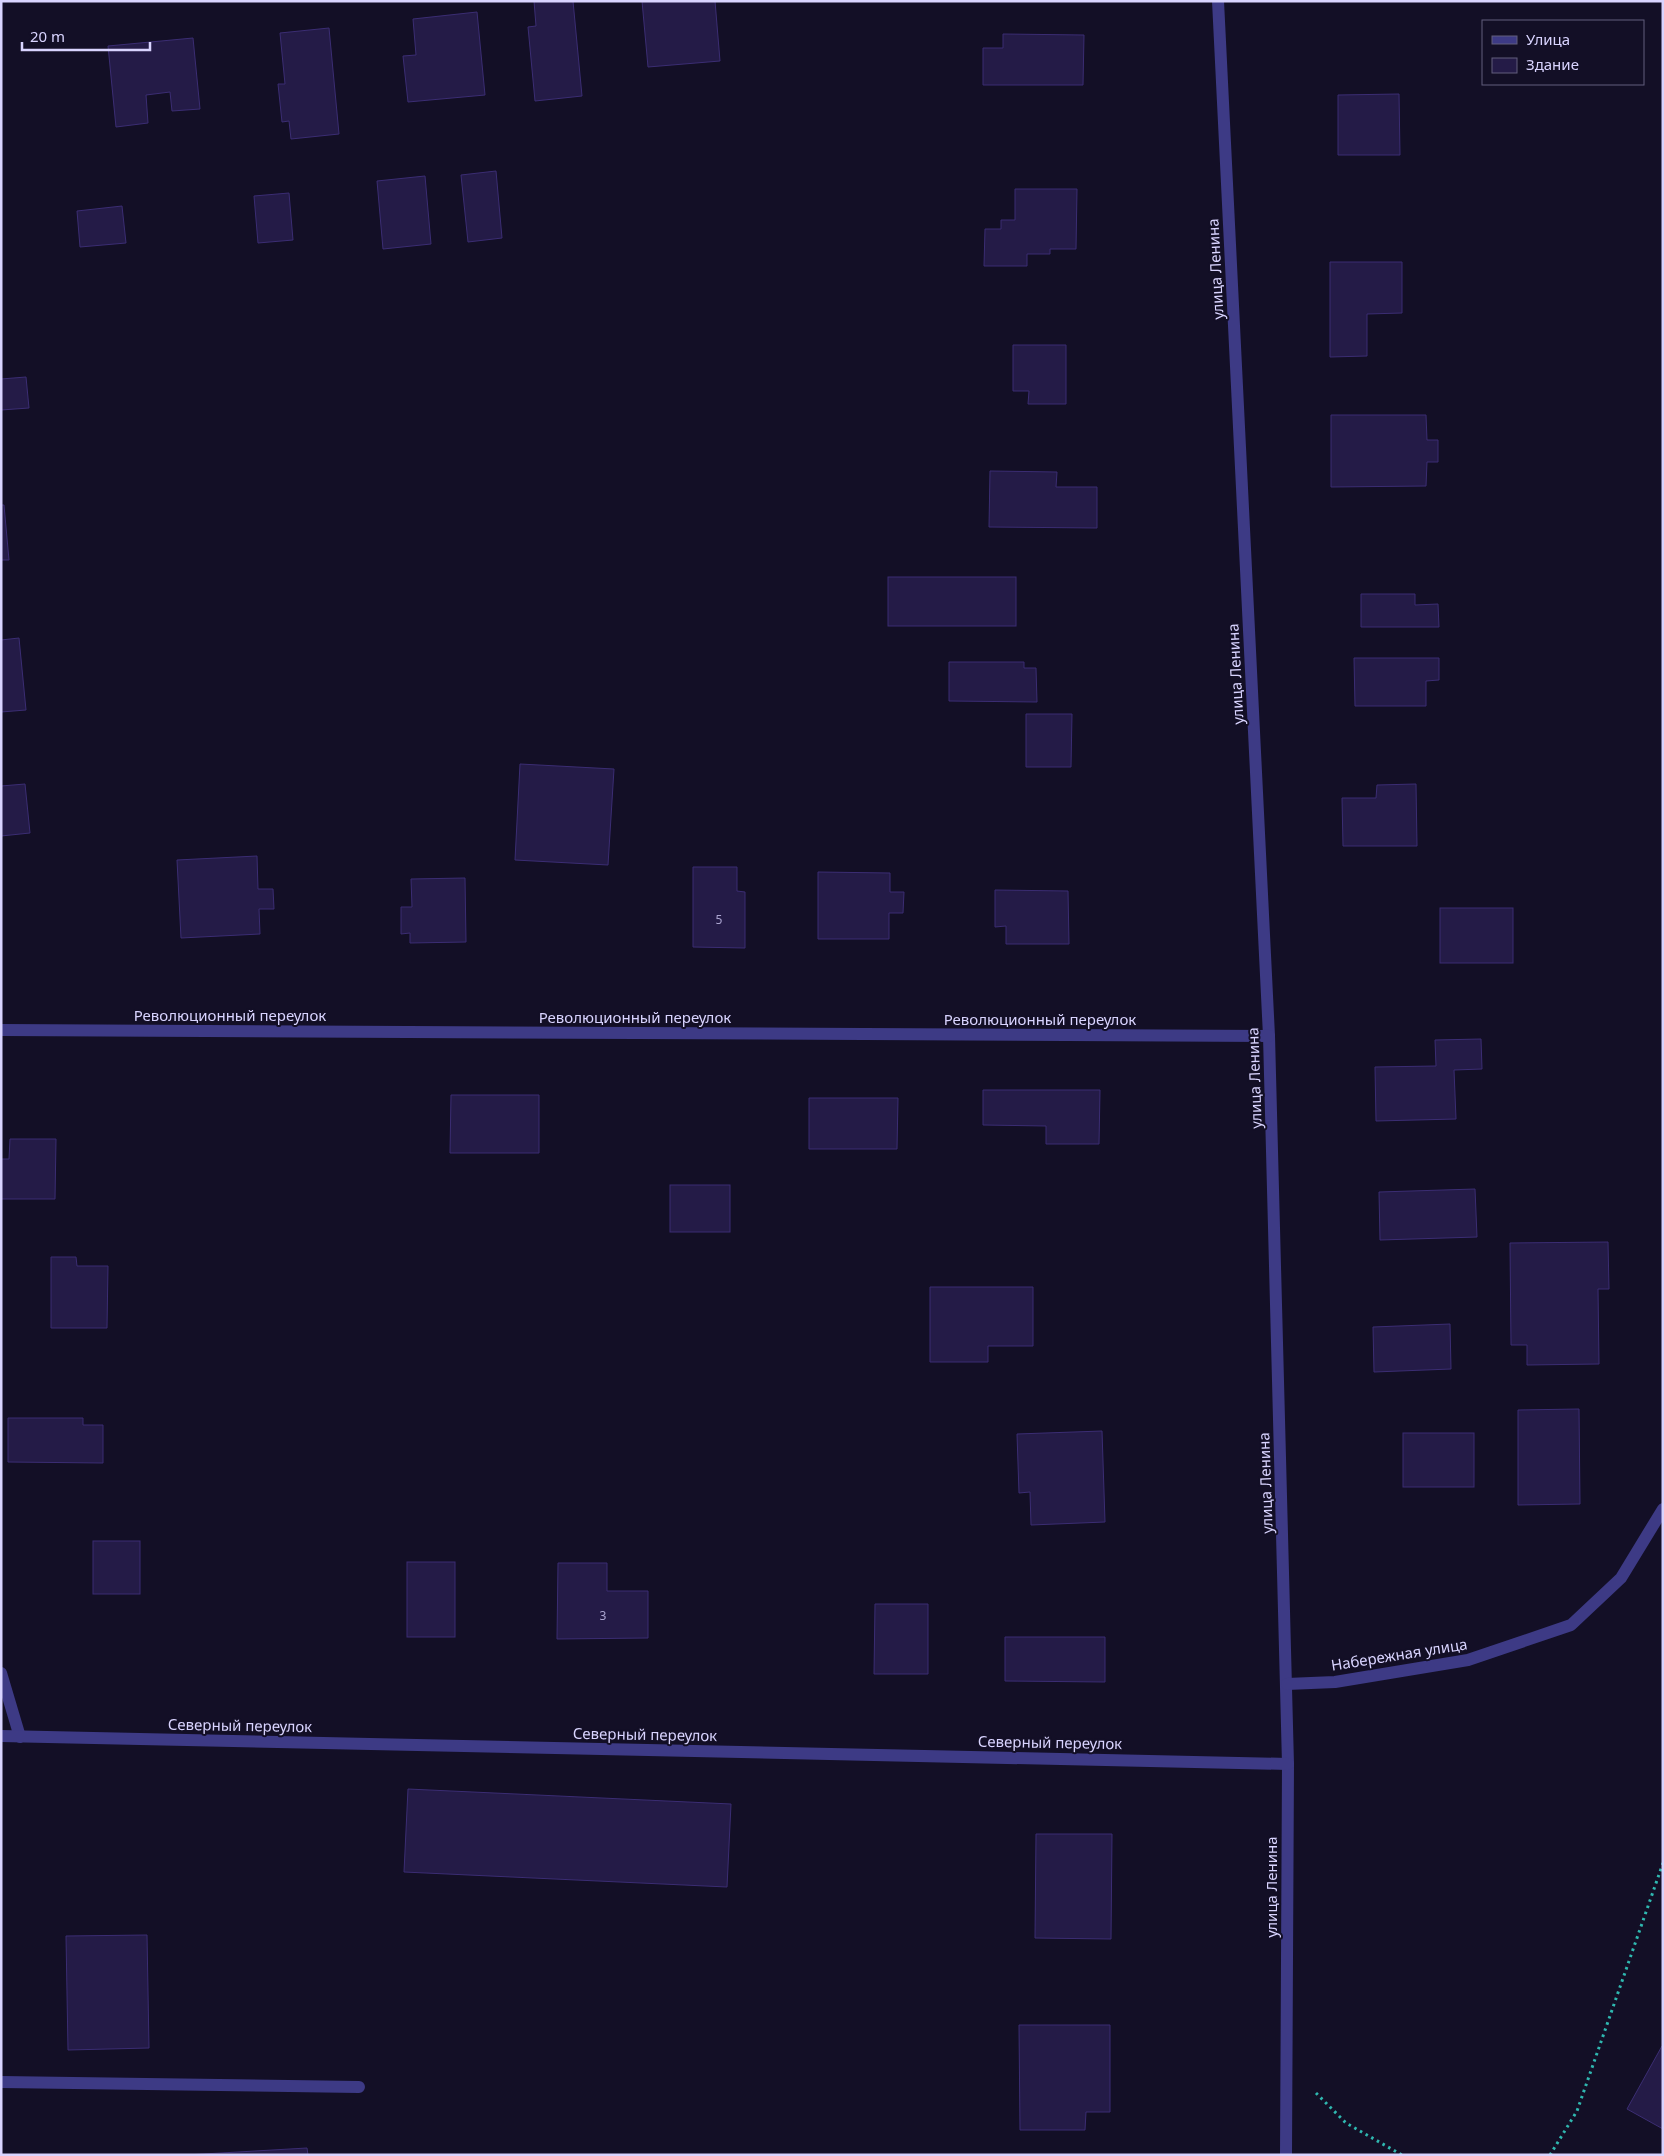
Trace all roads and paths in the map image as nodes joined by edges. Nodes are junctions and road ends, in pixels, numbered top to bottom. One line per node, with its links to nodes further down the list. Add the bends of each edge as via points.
1 (1218, 1): 3 (street, улица Ленина)
2 (1, 1030): 3 (street, Революционный переулок)
3 (1269, 1036): 6 (street, улица Ленина)
4 (1663, 1509): 6 (street, Набережная улица, via 1621,1578 1571,1625 1468,1660 1335,1682)
5 (1, 1673): 8 (street)
6 (1287, 1684): 9 (street, улица Ленина)
7 (1, 1736): 8 (street, Северный переулок)
8 (20, 1736): 9 (street, Северный переулок)
9 (1288, 1764): 11 (street, улица Ленина)
10 (1663, 1863): 16 (path, via 1577,2111)
11 (1286, 2062): 14 (street, улица Ленина); 15 (path, via 1346,2123)
12 (1, 2082): 13 (street)
13 (358, 2087)
14 (1286, 2155)
15 (1402, 2155)
16 (1550, 2155)

